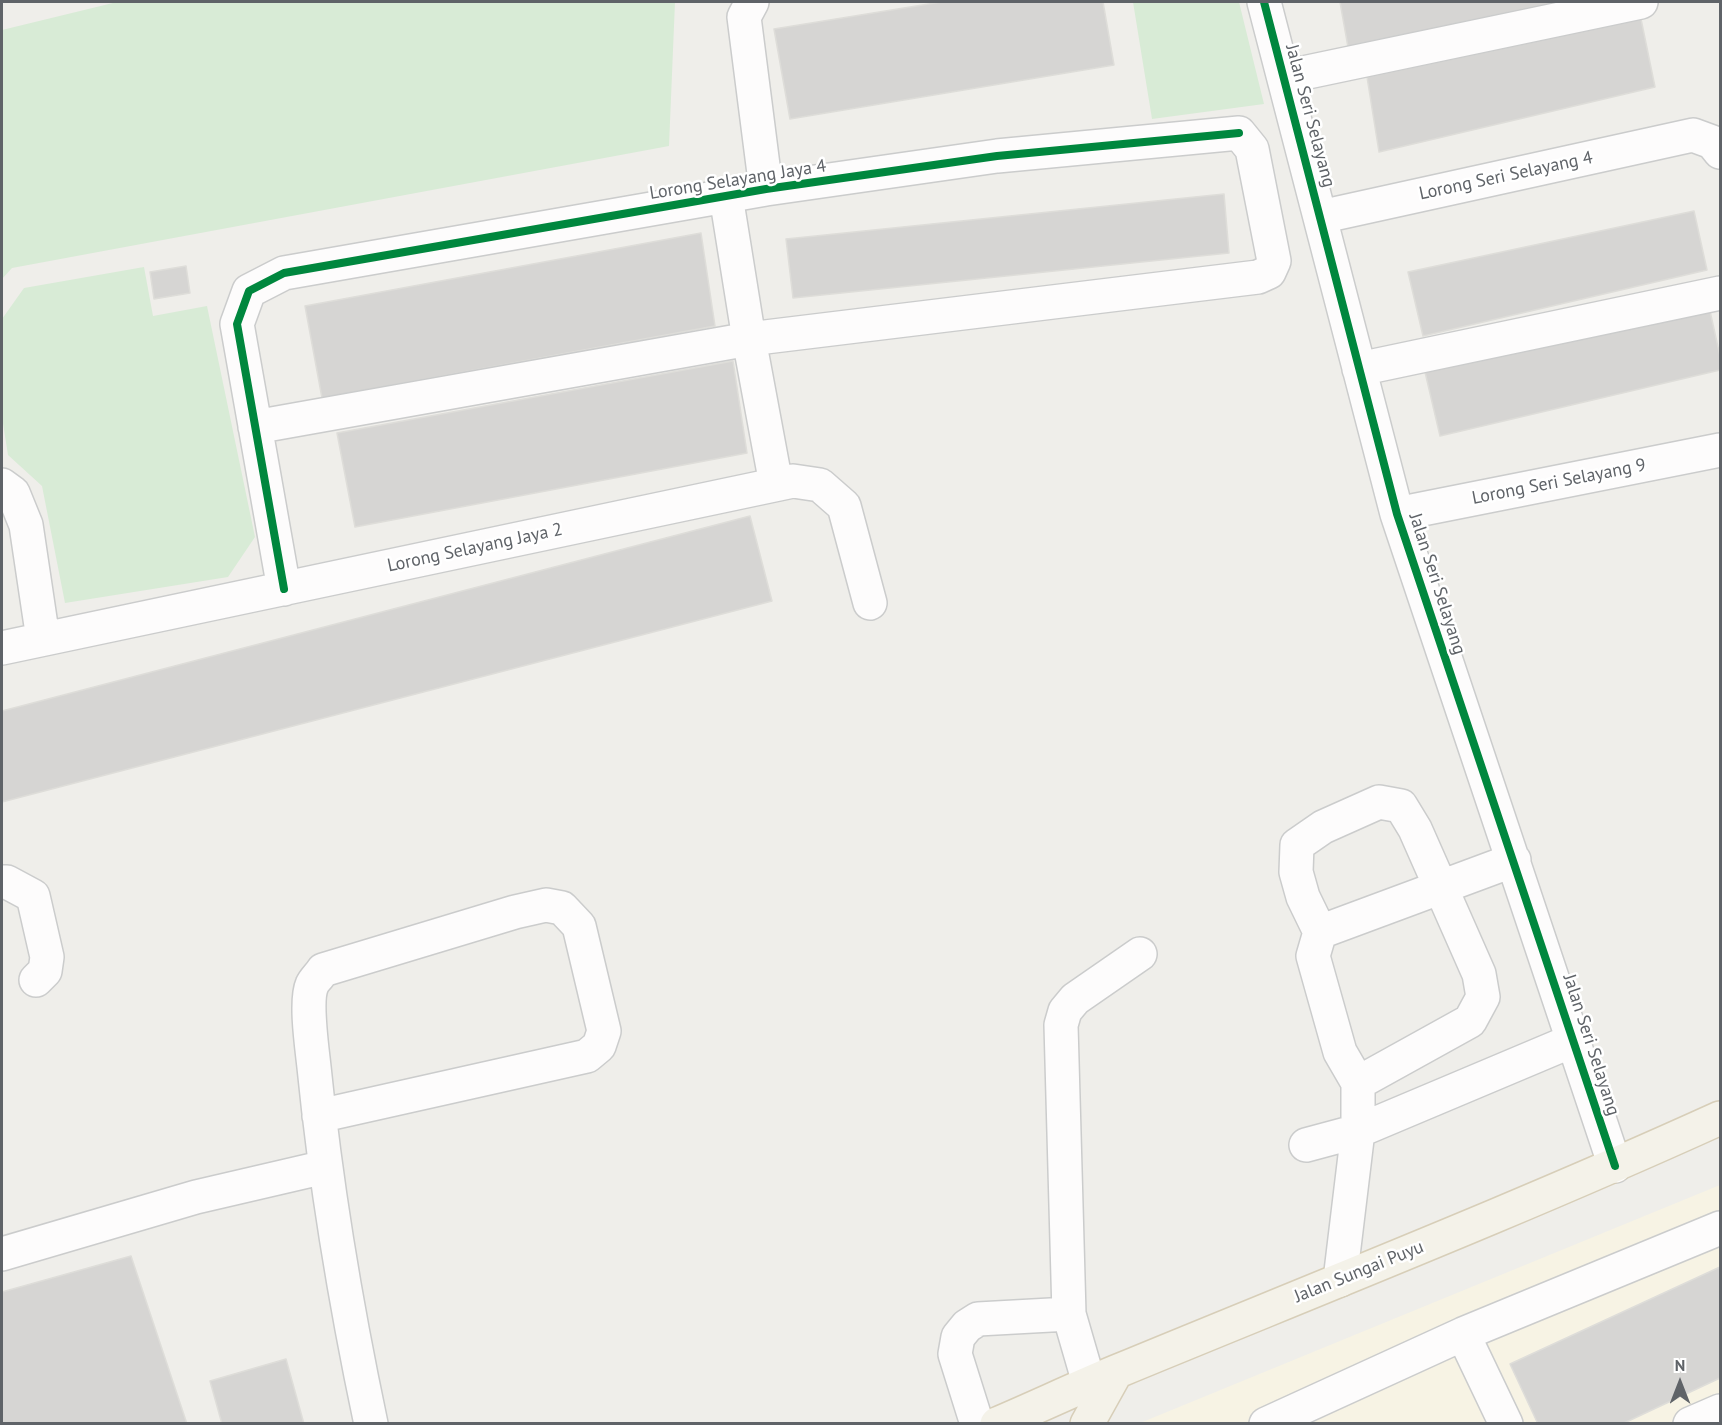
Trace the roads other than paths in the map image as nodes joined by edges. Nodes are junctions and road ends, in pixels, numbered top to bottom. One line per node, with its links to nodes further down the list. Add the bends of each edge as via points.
1 (752, 2): 6 (street, via 744,17)
2 (1264, 2): 4 (street, Jalan Seri Selayang)
3 (1641, 2): 4 (street)
4 (1284, 77): 8 (street, Jalan Seri Selayang)
5 (1720, 152): 8 (street, Lorong Seri Selayang 4, via 1712,142 1692,135)
6 (766, 189): 7 (street, Lorong Selayang Jaya 4); 10 (street, Lorong Selayang Jaya 4, via 997,156 1239,133 1252,149 1274,261 1269,272 1258,277)
7 (726, 196): 10 (street); 12 (street, Lorong Selayang Jaya 4, via 284,273 249,291 237,324)
8 (1320, 217): 11 (street, Jalan Seri Selayang)
9 (1720, 293): 11 (street)
10 (749, 339): 12 (street); 14 (street)
11 (1359, 369): 16 (street, Jalan Seri Selayang)
12 (255, 427): 17 (street)
13 (1720, 450): 16 (street, Lorong Seri Selayang 9)
14 (776, 484): 17 (street, Lorong Selayang Jaya 2); 18 (street, Lorong Selayang Jaya 2, via 793,481 820,485 844,506)
15 (2, 485): 19 (street, via 13,493 26,525)
16 (1397, 514): 21 (street, Jalan Seri Selayang)
17 (284, 588): 19 (street, Lorong Selayang Jaya 2)
18 (870, 603)
19 (43, 639): 20 (street, Lorong Selayang Jaya 2)
20 (2, 648)
21 (1514, 860): 23 (street); 27 (street, Jalan Seri Selayang)
22 (2, 882): 26 (street, via 33,896 47,957 45,971)
23 (1441, 886): 24 (street); 24 (street, via 1401,806 1380,802 1323,827 1297,845 1296,872); 28 (street, via 1479,974 1483,997 1470,1022)
24 (1320, 932): 28 (street, via 1313,956 1340,1052)
25 (1140, 954): 38 (street, via 1075,999 1065,1011 1061,1025)
26 (36, 980)
27 (1574, 1040): 31 (street); 33 (street, Jalan Seri Selayang)
28 (1358, 1083): 31 (street)
29 (319, 1116): 29 (street, via 309,1009 312,985 323,970 546,905 562,908 579,926 604,1031 599,1046 587,1056); 34 (street)
30 (1720, 1118): 33 (main road, Jalan Sungai Puyu)
31 (1358, 1131): 32 (street); 37 (street)
32 (1306, 1146)
33 (1615, 1166): 37 (main road, Jalan Sungai Puyu)
34 (325, 1167): 36 (street, via 196,1197); 43 (street)
35 (1720, 1228): 39 (street)
36 (2, 1254)
37 (1340, 1280): 40 (main road, Jalan Sungai Puyu)
38 (1069, 1314): 40 (street); 44 (street, via 978,1319 967,1326 958,1337 955,1354)
39 (1463, 1334): 46 (street); 47 (street)
40 (1102, 1377): 42 (main road, Jalan Sungai Puyu); 45 (main road)
41 (1720, 1411): 48 (street)
42 (1008, 1421)
43 (371, 1424)
44 (977, 1424)
45 (1087, 1424)
46 (1266, 1424)
47 (1506, 1424)
48 (1690, 1424)

